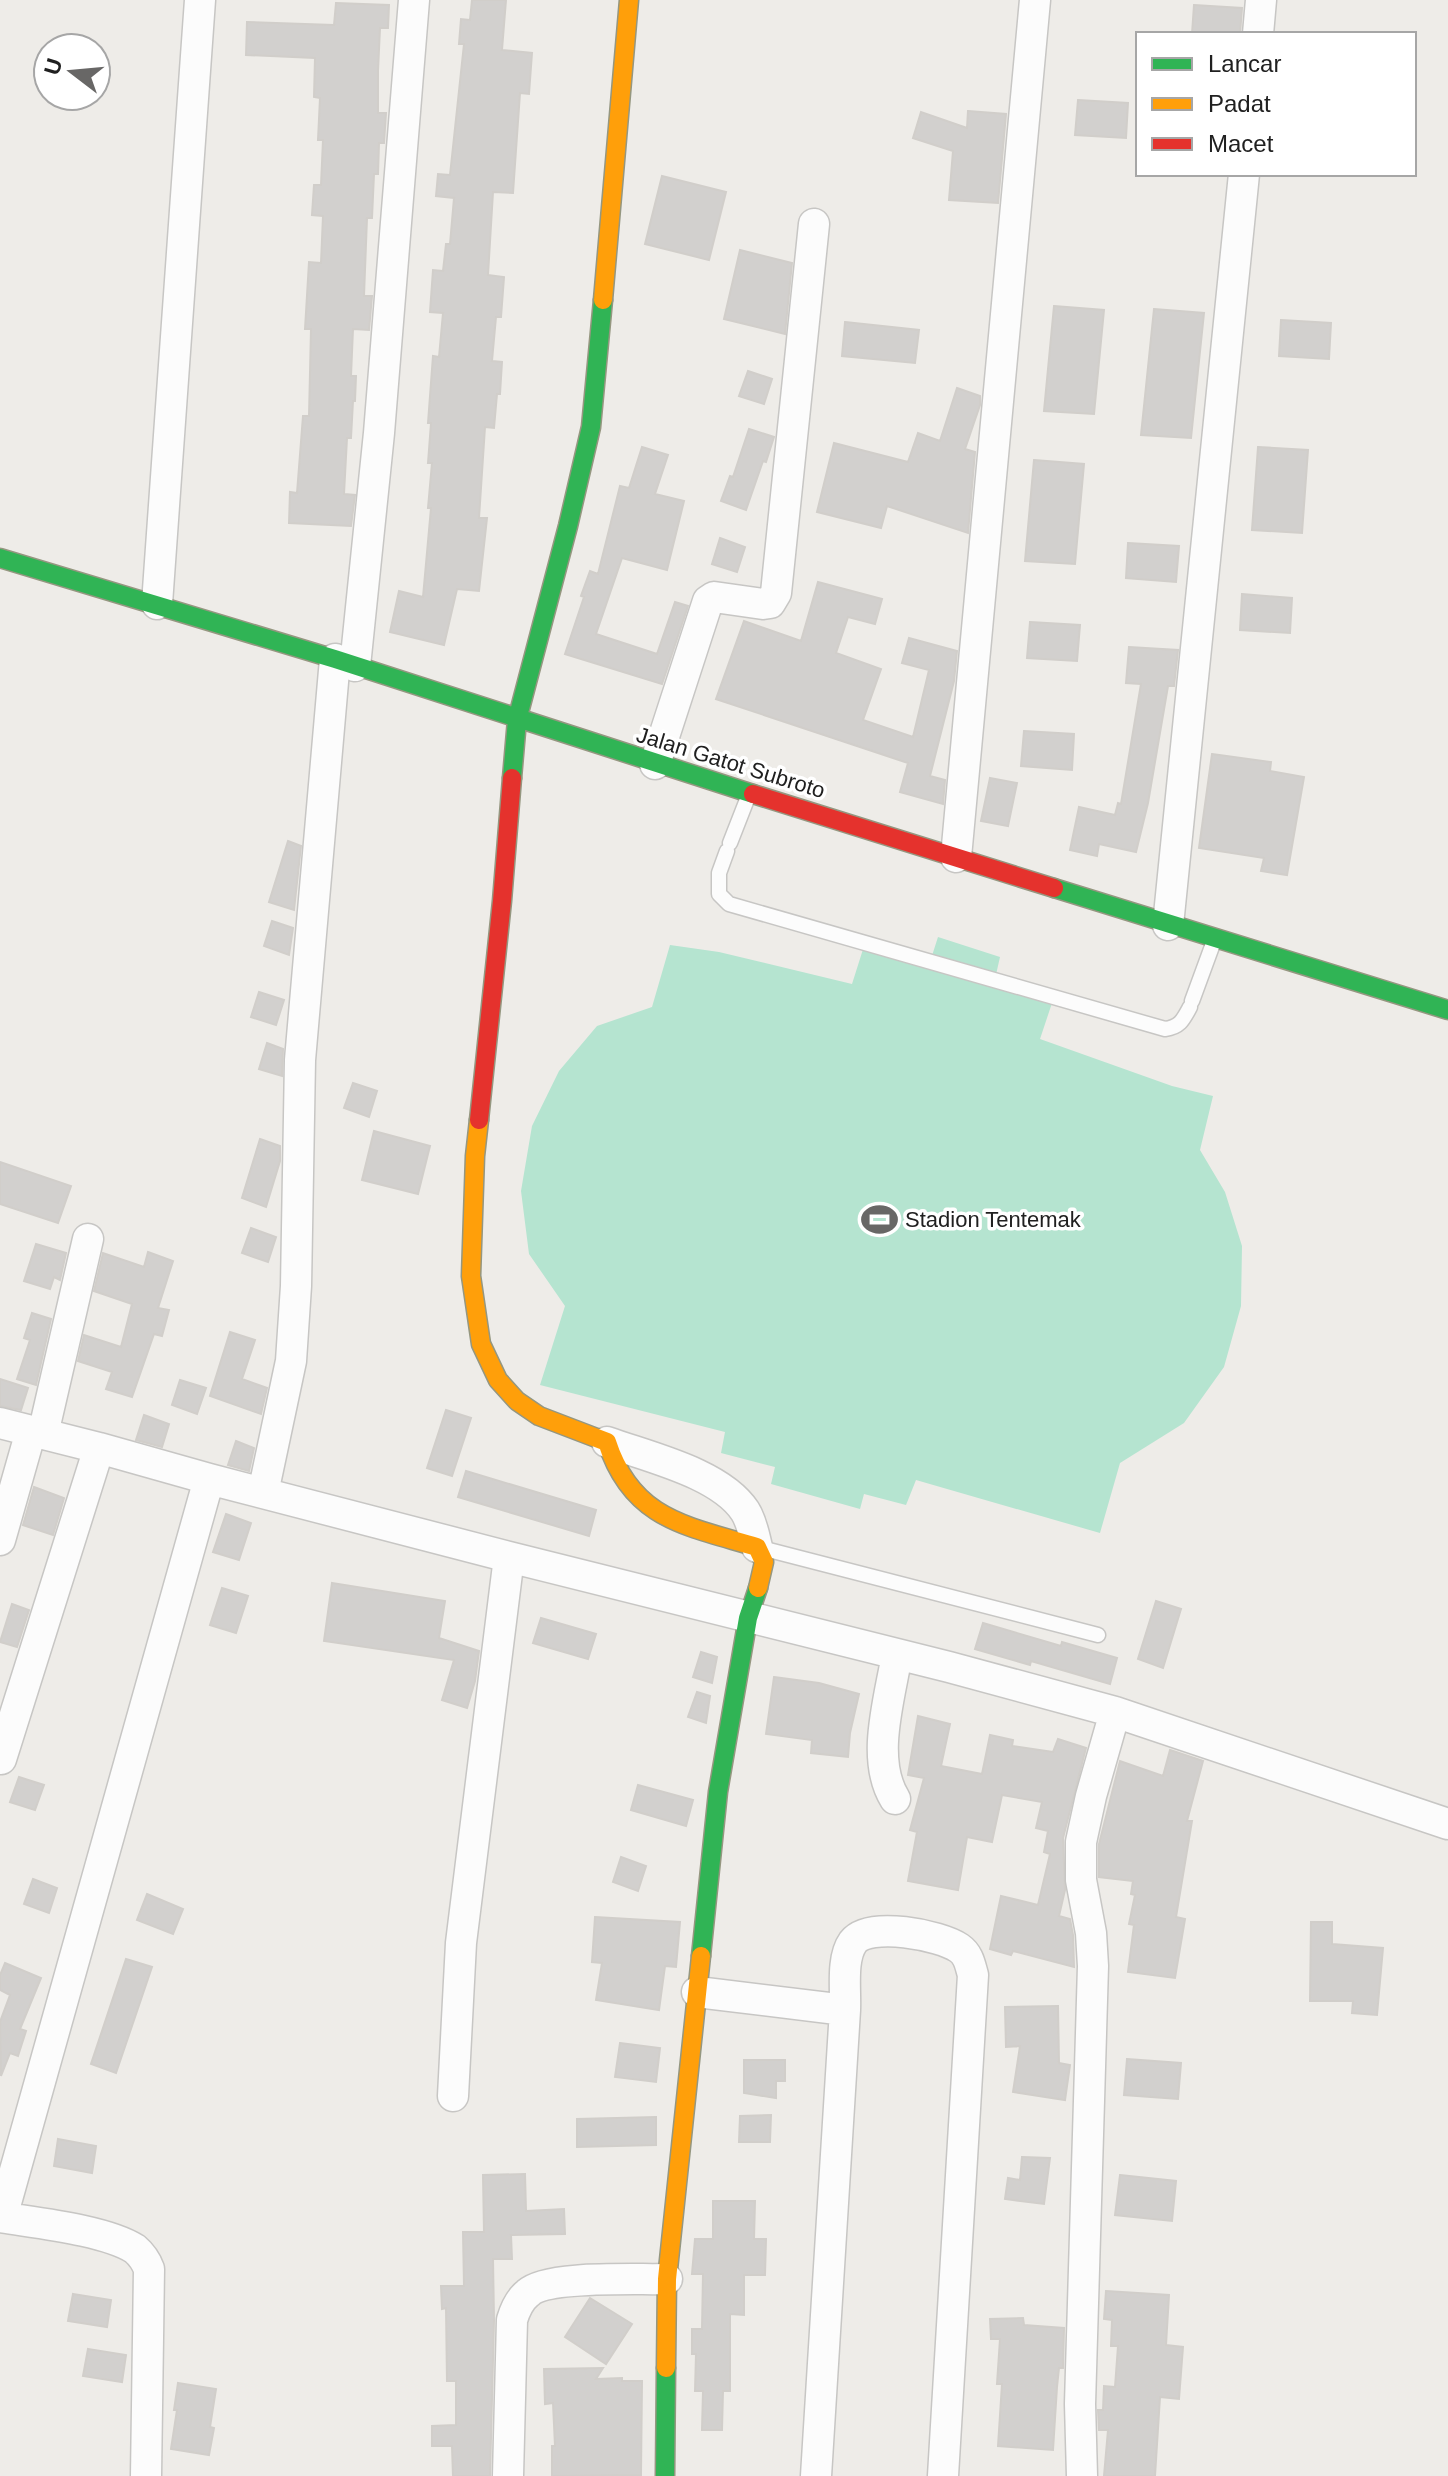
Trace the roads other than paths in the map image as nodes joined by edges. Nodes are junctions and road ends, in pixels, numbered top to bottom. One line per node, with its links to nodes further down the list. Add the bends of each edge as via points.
1 (200, 0): 10 (street)
2 (414, 0): 11 (street, via 379,433)
3 (629, 0): 12 (street, via 591,427)
4 (1035, 0): 15 (street)
5 (1261, 0): 6 (street)
6 (1258, 32)
7 (1244, 176): 16 (street)
8 (814, 224): 13 (street, via 776,593 763,604 714,597 708,601)
9 (0, 558): 10 (street, Jalan Gatot Subroto)
10 (157, 604): 11 (street, Jalan Gatot Subroto)
11 (345, 662): 12 (street, Jalan Gatot Subroto); 25 (street, via 300,1060 291,1361)
12 (517, 720): 13 (street, Jalan Gatot Subroto); 22 (street, via 475,1156 471,1276 481,1344 498,1380 539,1416)
13 (655, 764): 14 (street, Jalan Gatot Subroto)
14 (750, 793): 15 (street, Jalan Gatot Subroto); 17 (lane, via 719,873 719,894 729,904 1165,1029 1183,1022)
15 (956, 857): 16 (street, Jalan Gatot Subroto)
16 (1168, 925): 17 (street, Jalan Gatot Subroto)
17 (1215, 939): 18 (street, Jalan Gatot Subroto)
18 (1448, 1010)
19 (88, 1239): 21 (street)
20 (0, 1423): 21 (street)
21 (37, 1432): 23 (street); 26 (street)
22 (607, 1442): 27 (street, via 723,1490 744,1510); 27 (street, via 620,1475 650,1509)
23 (99, 1448): 24 (street); 33 (street)
24 (209, 1479): 25 (street); 39 (street)
25 (263, 1493): 28 (street)
26 (0, 1540)
27 (757, 1547): 29 (street, via 764,1562); 30 (lane)
28 (509, 1557): 29 (street); 38 (street, via 461,1943)
29 (748, 1618): 31 (street); 36 (street, via 718,1792)
30 (1098, 1635)
31 (897, 1654): 32 (street); 34 (street, via 882,1767)
32 (1115, 1712): 35 (street); 46 (street, via 1091,1796 1080,1861 1093,1966)
33 (1, 1759)
34 (895, 1799)
35 (1448, 1824)
36 (697, 1992): 37 (street); 40 (street)
37 (845, 2010): 44 (street); 45 (street, via 848,1949 866,1933 888,1930 924,1937 960,1948 969,1958 973,1975)
38 (453, 2096)
39 (1, 2217): 41 (street, via 103,2237 133,2248 145,2259)
40 (667, 2279): 42 (street, via 543,2284 528,2292 512,2320); 43 (street)
41 (146, 2476)
42 (508, 2476)
43 (665, 2476)
44 (816, 2476)
45 (943, 2476)
46 (1082, 2476)

